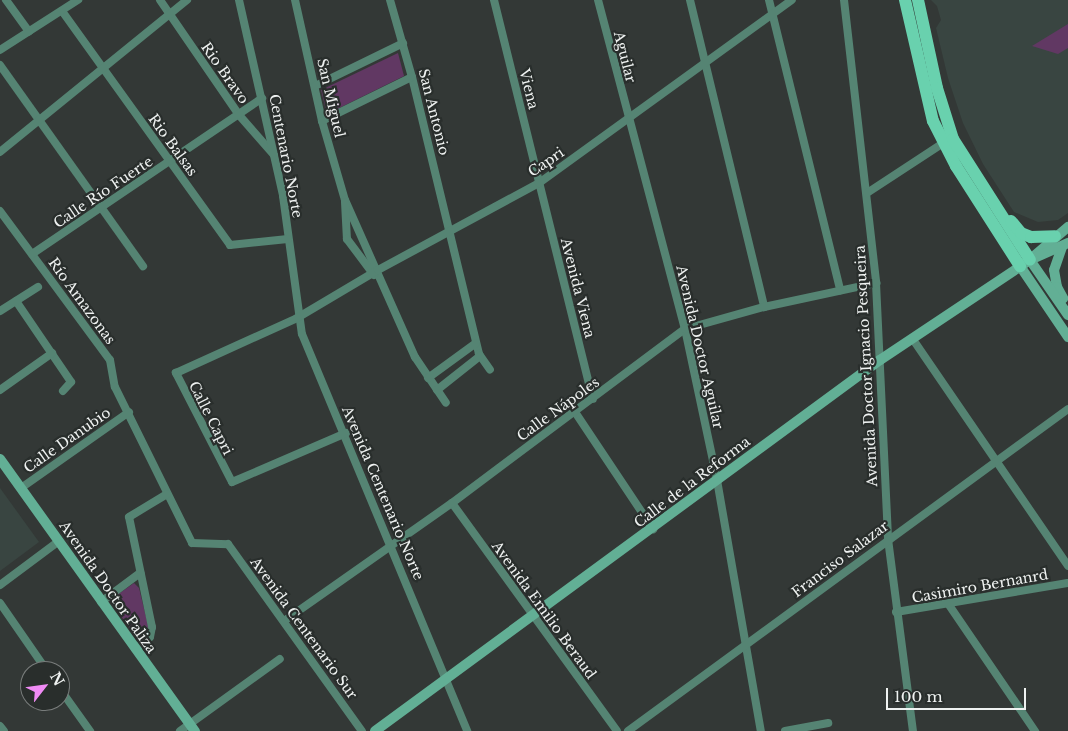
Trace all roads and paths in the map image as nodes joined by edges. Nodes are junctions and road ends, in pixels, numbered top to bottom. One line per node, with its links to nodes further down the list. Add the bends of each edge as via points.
1 (6, 0): 20 (street)
2 (78, 0): 16 (street)
3 (160, 0): 17 (street, Rio Bravo)
4 (187, 0): 17 (street)
5 (239, 0): 28 (street, Centenario Norte)
6 (295, 0): 27 (street, San Miguel)
7 (390, 0): 21 (street, San Antonio)
8 (494, 0): 38 (street, Viena)
9 (598, 0): 31 (street, Aguilar)
10 (690, 0): 23 (street)
11 (768, 0): 18 (street)
12 (792, 0): 18 (street, Capri)
13 (844, 0): 39 (street, Avenida Doctor Ignacio Pesqueira)
14 (905, 0): 19 (main road)
15 (918, 0): 30 (main road)
16 (62, 11): 20 (street); 25 (street, Rio Balsas)
17 (168, 15): 25 (street); 29 (street, Rio Bravo)
18 (772, 16): 23 (street, Capri); 54 (street)
19 (910, 30): 30 (main road, via 920,49 934,98); 34 (main road, via 924,92)
20 (29, 32): 22 (street)
21 (403, 43): 26 (street, San Antonio); 27 (street)
22 (0, 50)
23 (705, 64): 31 (street, Capri); 57 (street)
24 (0, 65): 32 (street)
25 (104, 70): 32 (street); 37 (street, Rio Balsas)
26 (412, 77): 33 (street); 44 (street, San Antonio)
27 (315, 86): 33 (street, San Miguel)
28 (262, 98): 29 (street, Calle Río Fuerte); 36 (street, Centenario Norte)
29 (239, 115): 36 (street, Rio Bravo); 37 (street, Calle Río Fuerte)
30 (945, 115): 45 (main road, via 1021,233 1039,238); 49 (main road, via 972,171)
31 (628, 119): 38 (street, Capri); 61 (street, Avenida Doctor Aguilar)
32 (39, 121): 35 (street); 41 (street)
33 (322, 122): 40 (street, San Miguel)
34 (944, 143): 39 (street); 49 (main road)
35 (0, 152)
36 (276, 157): 46 (street, Centenario Norte)
37 (170, 162): 41 (street, Calle Río Fuerte); 46 (street, Rio Balsas, via 232,247)
38 (540, 183): 44 (street, Capri); 73 (street, Avenida Viena)
39 (866, 193): 52 (street, Avenida Doctor Ignacio Pesqueira)
40 (345, 200): 51 (street, San Miguel); 51 (street, San Miguel, via 347,239)
41 (103, 208): 48 (street, Calle Río Fuerte); 50 (street)
42 (0, 211): 48 (street, Río Amazonas)
43 (1068, 227): 45 (main road, Calle de la Reforma)
44 (450, 231): 51 (street, Capri); 64 (street, San Antonio)
45 (1055, 236): 49 (main road, Calle de la Reforma)
46 (288, 239): 60 (street, Centenario Norte)
47 (1065, 245): 49 (main road, Calle de la Reforma); 56 (main road, via 1055,278)
48 (32, 254): 76 (street, Río Amazonas, via 110,360 115,387)
49 (1025, 263): 59 (main road); 62 (main road); 63 (main road, Calle de la Reforma)
50 (143, 266)
51 (376, 274): 60 (street, Capri); 69 (street)
52 (876, 283): 54 (street, Calle Nápoles); 67 (street, Avenida Doctor Ignacio Pesqueira)
53 (38, 287): 55 (street)
54 (840, 290): 57 (street, Calle Nápoles)
55 (16, 301): 58 (street); 65 (street)
56 (1068, 305)
57 (764, 306): 61 (street, Calle Nápoles)
58 (0, 311)
59 (1068, 315)
60 (297, 318): 78 (street, Avenida Centenario Norte); 78 (street, Calle Capri, via 180,369 176,378 232,482)
61 (685, 329): 73 (street, Calle Nápoles); 81 (street, Avenida Doctor Aguilar)
62 (1068, 336)
63 (912, 338): 67 (main road, Calle de la Reforma); 80 (street)
64 (476, 343): 66 (street); 69 (street)
65 (52, 352): 70 (street); 72 (street, via 72,382)
66 (480, 356): 68 (street); 71 (street)
67 (880, 360): 81 (main road, Calle de la Reforma); 86 (street, Avenida Doctor Ignacio Pesqueira)
68 (490, 370)
69 (428, 378): 71 (street)
70 (0, 390)
71 (437, 390): 74 (street)
72 (63, 391)
73 (593, 399): 77 (street, Calle Nápoles)
74 (446, 403)
75 (1068, 409): 80 (street, Franciso Salazar)
76 (128, 412): 82 (street, Calle Danubio); 83 (street, Río Amazonas)
77 (575, 412): 84 (street, Calle Nápoles); 85 (street)
78 (346, 433): 88 (street, Avenida Centenario Norte)
79 (0, 459): 82 (main road, Avenida Doctor Paliza)
80 (996, 461): 86 (street, Franciso Salazar); 89 (street)
81 (717, 480): 85 (main road, Calle de la Reforma); 99 (street, Avenida Doctor Aguilar)
82 (21, 488): 87 (main road, Avenida Doctor Paliza)
83 (167, 494): 90 (street, via 129,517); 98 (street, Avenida Centenario Sur, via 192,542 199,545 228,544)
84 (452, 503): 88 (street, Calle Nápoles); 97 (street, Avenida Emilio Beraud)
85 (653, 529): 97 (main road, Calle de la Reforma)
86 (888, 539): 96 (street, Avenida Doctor Ignacio Pesqueira); 99 (street, Franciso Salazar)
87 (59, 541): 92 (street); 93 (main road, Avenida Doctor Paliza)
88 (392, 545): 98 (street, Calle Nápoles); 103 (street, Avenida Centenario Norte)
89 (1068, 566)
90 (140, 573): 93 (street); 100 (street, via 152,633)
91 (1068, 583): 95 (street, Casimiro Bernanrd)
92 (0, 585)
93 (101, 602): 100 (main road, Avenida Doctor Paliza)
94 (0, 603): 102 (street)
95 (949, 605): 96 (street, Casimiro Bernanrd); 119 (street)
96 (896, 612): 118 (street, Avenida Doctor Ignacio Pesqueira)
97 (533, 617): 103 (main road, Calle de la Reforma); 114 (street, Avenida Emilio Beraud)
98 (284, 621): 111 (street, Avenida Centenario Sur)
99 (746, 644): 115 (street, Franciso Salazar); 116 (street, Avenida Doctor Aguilar)
100 (135, 649): 107 (main road, Avenida Doctor Paliza)
101 (280, 659): 107 (street)
102 (41, 661)
103 (446, 679): 112 (main road, Calle de la Reforma); 113 (street, Avenida Centenario Norte)
104 (70, 703): 109 (street)
105 (828, 723): 117 (street)
106 (0, 726): 108 (street)
107 (192, 727): 110 (street)
108 (4, 731)
109 (90, 731)
110 (180, 731)
111 (362, 731)
112 (375, 731)
113 (467, 731)
114 (617, 731)
115 (628, 731)
116 (761, 731)
117 (785, 731)
118 (913, 731)
119 (1035, 731)

